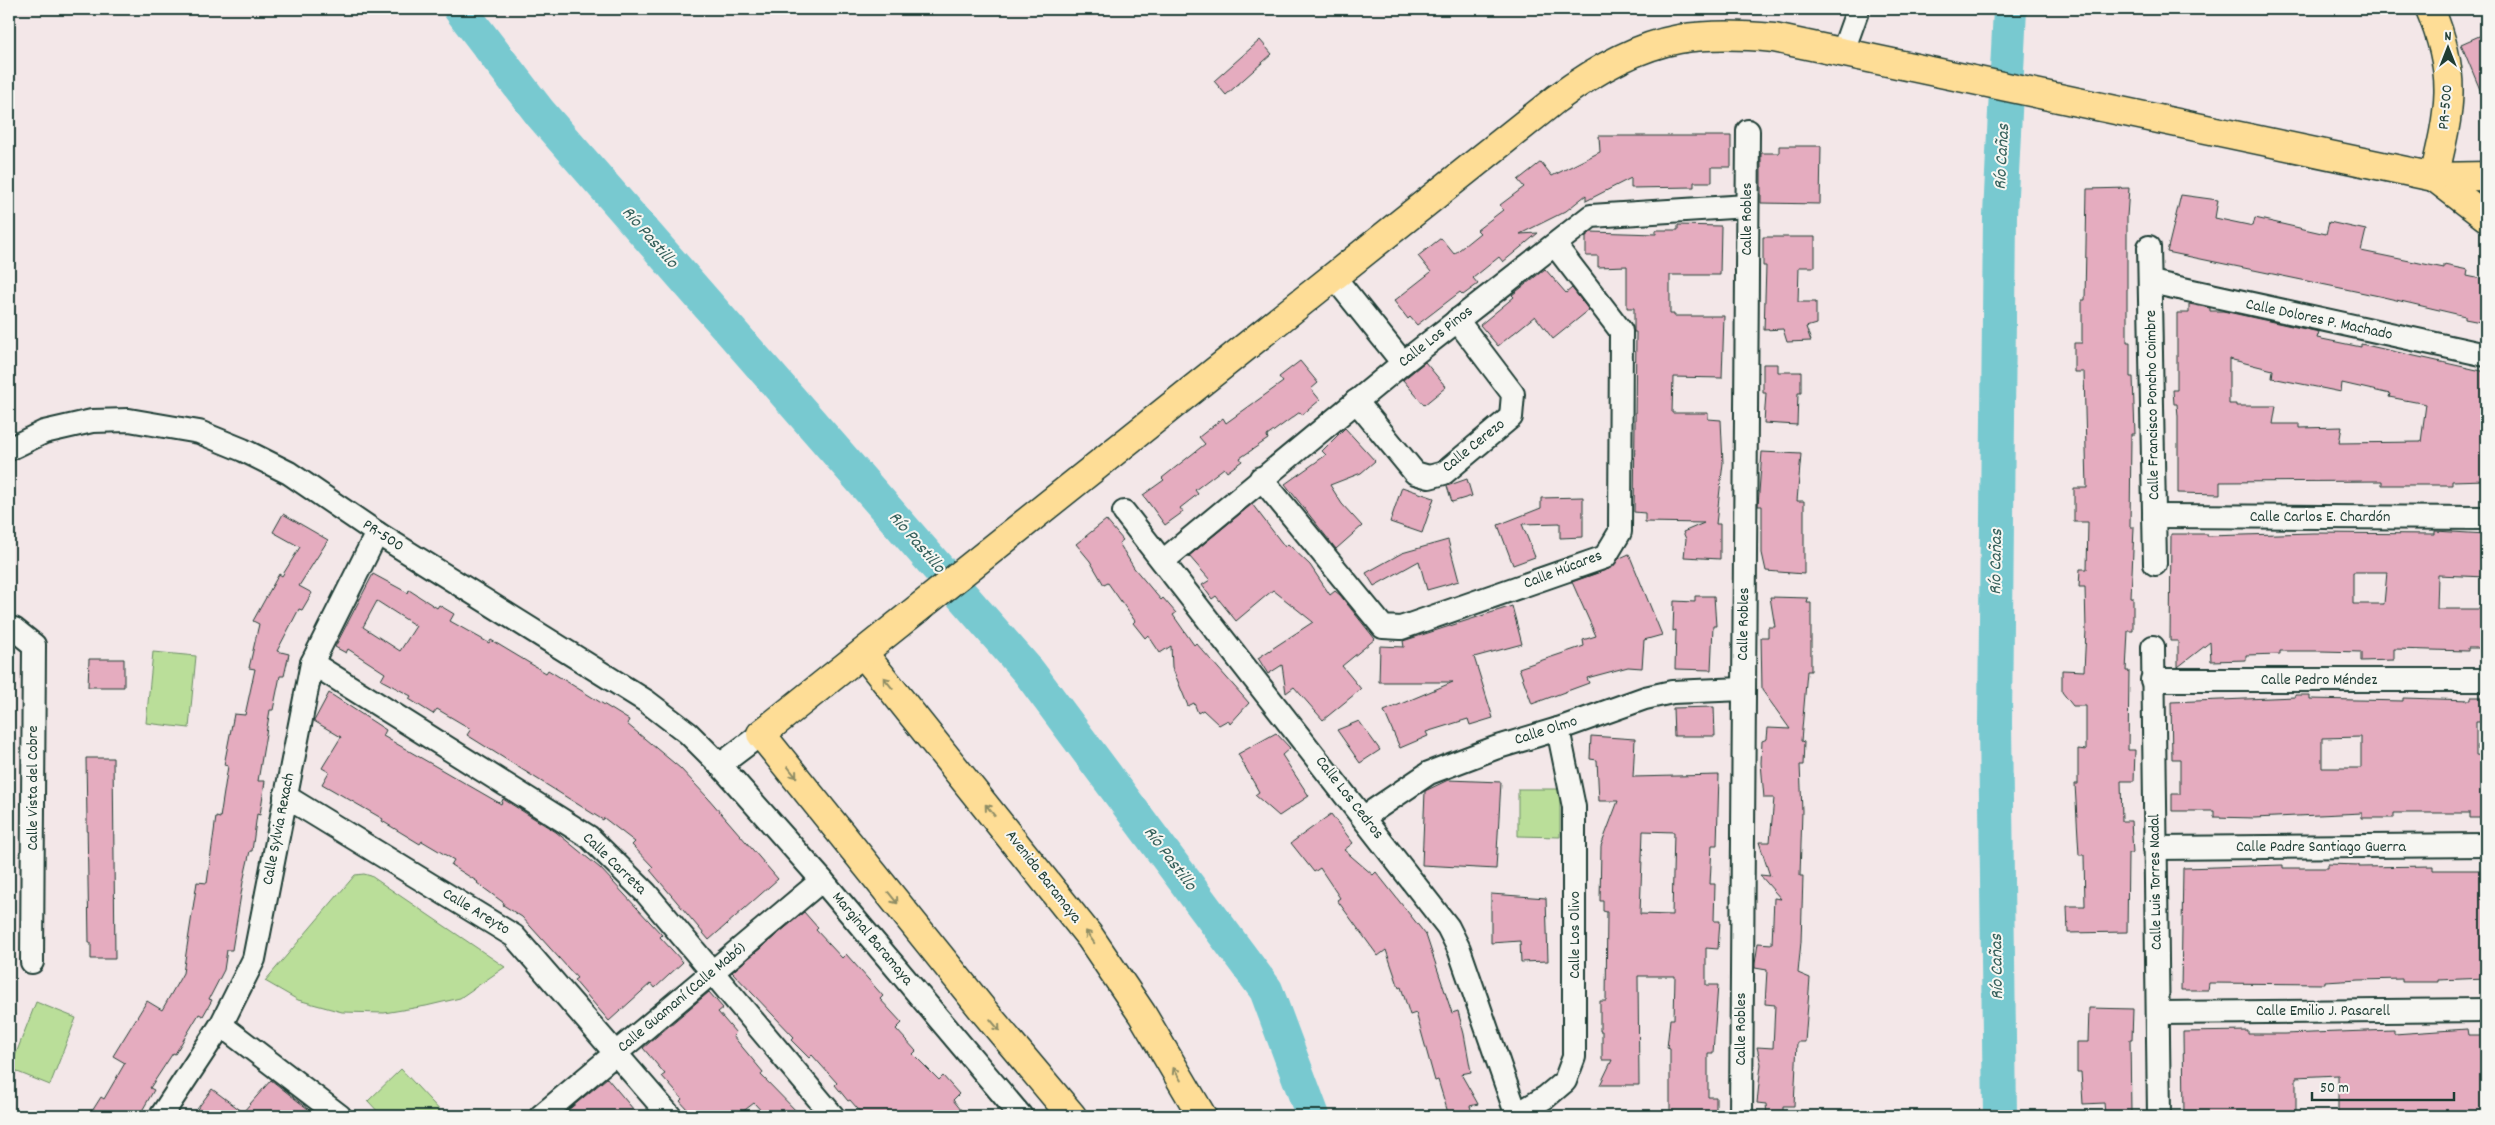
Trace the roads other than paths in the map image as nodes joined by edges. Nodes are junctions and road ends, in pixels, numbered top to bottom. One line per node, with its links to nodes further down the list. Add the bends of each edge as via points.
1 (1858, 9): 3 (street)
2 (2430, 9): 6 (main road, PR-500 / PR-500, via 2449,67 2448,119)
3 (1843, 51): 6 (main road); 11 (main road, via 1774,38 1732,36 1678,39 1617,61 1556,99)
4 (1748, 131): 7 (street, Calle Robles)
5 (2486, 176): 6 (main road)
6 (2434, 177): 8 (main road)
7 (1747, 206): 9 (street, Calle Los Pinos, via 1591,216); 31 (street, Calle Robles)
8 (2486, 217)
9 (1555, 245): 13 (street, Calle Los Pinos); 18 (street, Calle Húcares, via 1621,331 1620,532 1605,558 1401,628 1383,627)
10 (2150, 247): 12 (street, Calle Francisco Poncho Coimbre)
11 (1334, 277): 15 (street); 27 (main road)
12 (2151, 282): 14 (street, Calle Dolores P. Machado); 20 (street, Calle Francisco Poncho Coimbre)
13 (1457, 320): 15 (street, Calle Los Pinos); 16 (street, Calle Cerezo, via 1513,394 1511,417 1444,474 1429,477 1416,473)
14 (2486, 354)
15 (1403, 363): 16 (street, Calle Los Pinos)
16 (1356, 401): 18 (street, Calle Los Pinos)
17 (9, 450): 22 (street, PR-500 / PR-500, via 44,432 92,421 129,420 180,427 243,450 289,473)
18 (1261, 478): 23 (street, Calle Los Pinos)
19 (1124, 512): 23 (street, Calle Los Cedros)
20 (2154, 516): 21 (street, Calle Carlos E. Chardón); 24 (street, Calle Francisco Poncho Coimbre)
21 (2486, 518)
22 (377, 533): 28 (street, Calle Sylvia Rexach); 34 (street, PR-500 / PR-500, via 646,701 688,733)
23 (1163, 561): 36 (street, Calle Los Cedros)
24 (2155, 564)
25 (9, 628): 40 (street, Calle Vista del Cobre, via 34,645)
26 (2153, 648): 29 (street, Calle Luis Torres Nadal)
27 (863, 653): 33 (main road); 54 (main road, Avenida Baramaya, one-way to 27, via 1142,1014 1090,937)
28 (312, 663): 35 (street, Calle Sylvia Rexach); 41 (street, Calle Carreta, via 589,837 646,894)
29 (2152, 680): 30 (street, Calle Pedro Méndez); 38 (street, Calle Luis Torres Nadal)
30 (2486, 680)
31 (1743, 689): 32 (street, Calle Olmo, via 1672,692 1645,698); 55 (street, Calle Robles)
32 (1558, 729): 36 (street, Calle Olmo, via 1429,773); 46 (street, Calle Los Olivo, via 1574,807 1574,1057 1565,1081)
33 (761, 734): 34 (street); 53 (main road, one-way to 53)
34 (720, 765): 39 (street, Marginal Baramaya)
35 (285, 796): 44 (street, Calle Sylvia Rexach, via 254,959); 45 (street, Calle Areyto, via 514,936)
36 (1364, 817): 46 (street, Calle Los Cedros, via 1448,927 1459,948)
37 (2486, 845): 38 (street, Calle Padre Santiago Guerra)
38 (2156, 848): 43 (street, Calle Luis Torres Nadal)
39 (822, 880): 41 (street, Calle Guamaní (Calle Mabó)); 52 (street, Marginal Baramaya)
40 (32, 962)
41 (712, 972): 45 (street, Calle Guamaní (Calle Mabó)); 51 (street, Calle Carreta)
42 (2486, 1010): 43 (street, Calle Emilio J. Pasarell)
43 (2159, 1013): 56 (street, Calle Luis Torres Nadal)
44 (221, 1025): 47 (street, Calle Sylvia Rexach); 48 (street)
45 (617, 1053): 49 (street, Calle Guamaní (Calle Mabó)); 50 (street, Calle Areyto)
46 (1517, 1115)
47 (161, 1116)
48 (340, 1116)
49 (542, 1116)
50 (670, 1116)
51 (833, 1116)
52 (1022, 1116)
53 (1072, 1116)
54 (1202, 1116)
55 (1741, 1116)
56 (2159, 1116)

